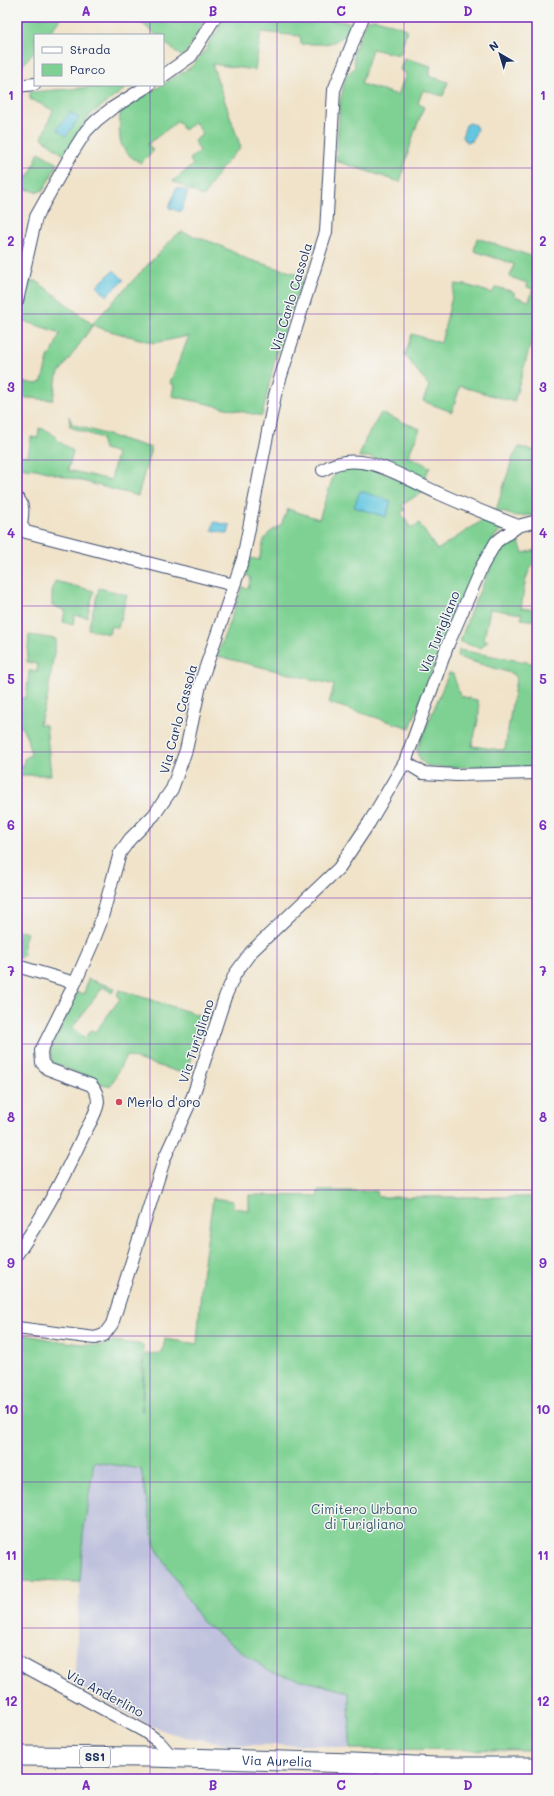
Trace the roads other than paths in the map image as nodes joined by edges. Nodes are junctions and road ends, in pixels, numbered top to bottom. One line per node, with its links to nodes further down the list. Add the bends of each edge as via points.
1 (214, 17): 3 (street, via 192,56)
2 (363, 17): 12 (street, Via Carlo Cassola, via 334,90 326,232 275,395 252,518)
3 (164, 74)
4 (34, 84): 5 (street)
5 (17, 86)
6 (147, 86): 7 (street, via 111,108 97,120 86,131 72,153 36,217)
7 (17, 301)
8 (323, 470): 11 (street, via 332,464 367,463 394,471)
9 (17, 498): 12 (street, via 22,503 21,525 26,532)
10 (537, 521): 11 (street, Via Turigliano)
11 (518, 526): 13 (street, Via Turigliano, via 496,542 482,566 448,644)
12 (234, 585): 16 (street, Via Carlo Cassola, via 201,681 186,750 175,783 154,815 120,853 100,924)
13 (405, 762): 14 (street, via 423,773); 18 (street, Via Turigliano, via 369,824 338,868 251,952 235,974 193,1096 164,1157 112,1324 104,1335 95,1338)
14 (537, 774)
15 (17, 966): 16 (street)
16 (75, 983): 17 (street, Via Carlo Cassola, via 41,1051 40,1058 48,1069 91,1085 98,1101 67,1171 42,1217)
17 (17, 1254)
18 (17, 1328)
19 (17, 1662): 21 (street, Via Anderlino, via 144,1730)
20 (17, 1756): 21 (main road, Via Aurelia / SS1)
21 (173, 1758): 22 (main road, Via Aurelia / SS1, via 436,1767)
22 (537, 1767)

